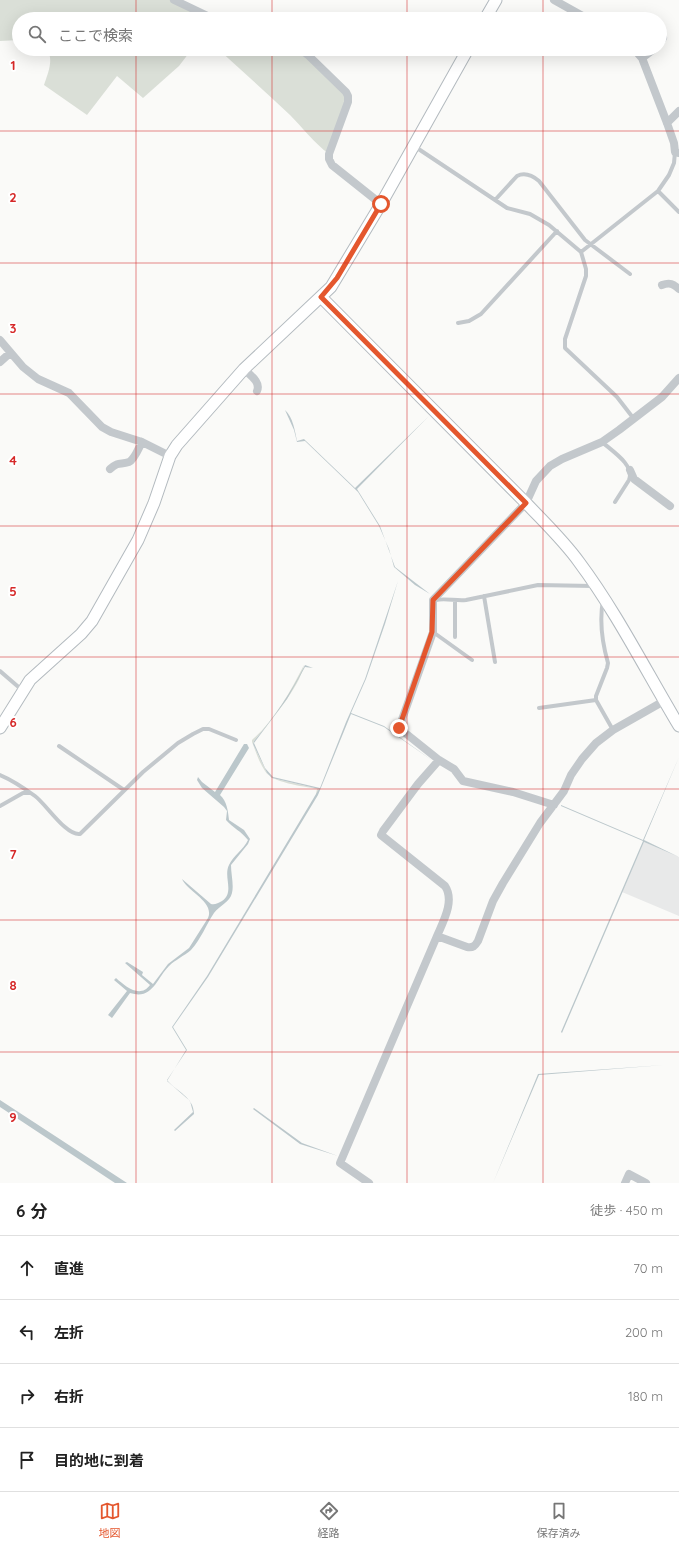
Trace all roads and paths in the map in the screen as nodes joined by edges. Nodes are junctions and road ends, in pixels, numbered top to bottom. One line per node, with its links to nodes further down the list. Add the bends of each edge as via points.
1 (174, 0): 4 (street)
2 (496, 0): 5 (street)
3 (554, 0): 6 (street)
4 (199, 12)
5 (489, 12)
6 (575, 12)
7 (309, 56): 17 (street, via 348,96 328,159)
8 (464, 56): 13 (street)
9 (645, 56): 10 (street)
10 (642, 58): 12 (street)
11 (679, 111): 12 (street)
12 (667, 123): 14 (street)
13 (413, 146): 16 (lane); 17 (street)
14 (677, 153): 15 (lane, via 669,175)
15 (658, 192): 18 (lane); 20 (lane)
16 (495, 200): 19 (lane, via 507,208 530,214); 20 (lane, via 517,176 534,177)
17 (381, 204): 25 (street, via 337,278)
18 (679, 212)
19 (557, 231): 21 (lane); 26 (lane, via 481,314 469,321)
20 (591, 244): 21 (lane); 22 (lane)
21 (581, 252): 33 (lane, via 586,276 565,339 565,348 618,397)
22 (630, 274)
23 (662, 285): 24 (street, via 668,283)
24 (679, 289)
25 (321, 297): 30 (street); 40 (street)
26 (458, 323)
27 (0, 340): 28 (street)
28 (10, 353): 29 (street); 34 (street, via 23,368 38,379 69,393 102,427)
29 (0, 362)
30 (244, 369): 32 (street, via 257,383); 36 (street, via 185,435)
31 (679, 378): 33 (street, via 662,397)
32 (257, 391)
33 (634, 419): 35 (street)
34 (142, 442): 36 (street); 37 (street, via 129,462 116,464)
35 (602, 442): 38 (lane); 40 (street, via 550,466 536,481)
36 (170, 456): 52 (street, via 138,540 92,621 30,680)
37 (110, 469)
38 (630, 470): 39 (lane, via 631,477); 41 (street, via 634,478)
39 (615, 502)
40 (526, 503): 42 (street, via 578,560); 45 (street)
41 (670, 506)
42 (596, 586): 43 (lane, via 538,585); 44 (street)
43 (484, 596): 46 (lane); 50 (lane)
44 (603, 597): 53 (lane, via 600,614 608,664); 54 (street)
45 (433, 600): 46 (lane); 47 (street)
46 (455, 601): 48 (lane)
47 (432, 632): 49 (lane); 61 (street, via 399,728)
48 (455, 637)
49 (472, 660)
50 (495, 662)
51 (0, 671): 52 (lane)
52 (22, 691): 57 (street)
53 (596, 700): 55 (lane); 58 (lane)
54 (664, 701): 56 (street); 58 (street)
55 (539, 708)
56 (679, 726)
57 (0, 728)
58 (613, 730): 65 (street, via 596,743 582,759)
59 (236, 740): 63 (lane, via 209,729 200,730 178,743)
60 (59, 746): 63 (lane)
61 (439, 760): 65 (street, via 454,769 463,781 513,792); 67 (street, via 381,835 448,890 449,904)
62 (0, 775): 64 (lane)
63 (124, 790): 64 (lane, via 81,833 76,834 59,822)
64 (32, 794): 66 (lane, via 23,793)
65 (554, 805): 67 (street, via 503,883 475,946 467,947)
66 (0, 806)
67 (437, 936): 68 (street, via 340,1163)
68 (368, 1183)
69 (625, 1183): 70 (street, via 629,1174)
70 (646, 1183)

